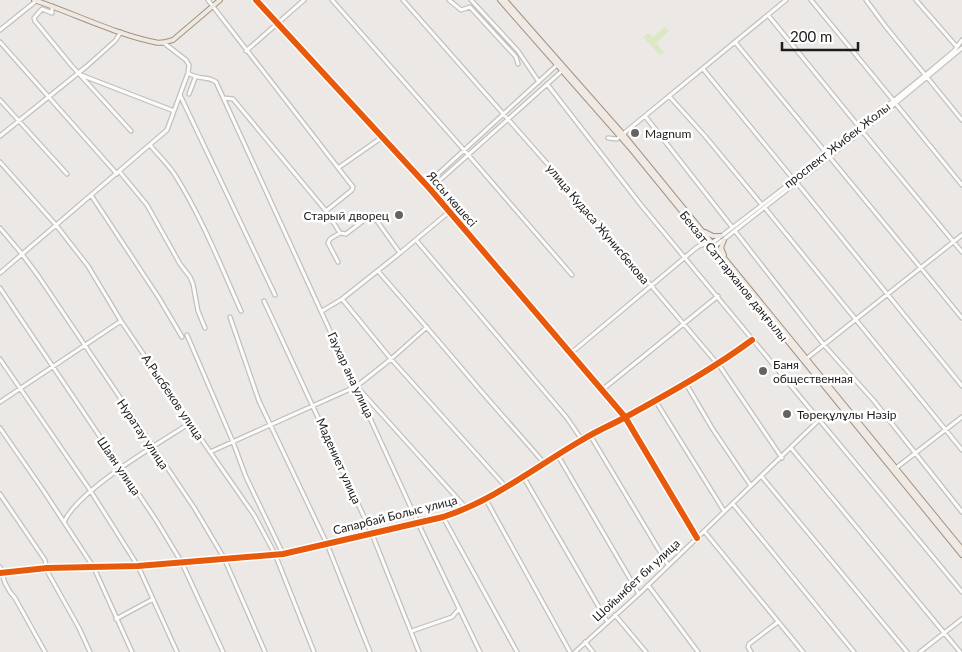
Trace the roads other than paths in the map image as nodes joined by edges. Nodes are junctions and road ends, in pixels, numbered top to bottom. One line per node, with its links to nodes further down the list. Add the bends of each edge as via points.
1 (35, 0): 16 (main road); 21 (street)
2 (208, 0): 18 (street)
3 (220, 0): 18 (main road)
4 (256, 0): 20 (street, Яссы көшесі)
5 (304, 0): 20 (street)
6 (332, 0): 60 (street)
7 (403, 0): 48 (street, улица Кудаса Жунисбекова)
8 (449, 0): 31 (street, via 461,10 470,7 516,57)
9 (471, 0): 38 (street, via 518,51)
10 (500, 0): 24 (main road, Бекзат Саттарханов даңғылы)
11 (505, 0): 24 (main road, Бекзат Саттарханов даңғылы)
12 (786, 0): 19 (street)
13 (811, 0): 46 (street)
14 (866, 0): 36 (street)
15 (916, 0): 28 (street)
16 (45, 1): 17 (main road)
17 (52, 6): 22 (main road); 35 (street, via 52,13 42,9 35,16 35,21)
18 (212, 6): 27 (main road, via 173,40); 29 (street)
19 (768, 15): 26 (street); 54 (street)
20 (278, 23): 29 (street); 57 (street, Яссы көшесі)
21 (0, 30)
22 (122, 32): 27 (main road); 35 (street)
23 (962, 40): 28 (street, проспект Жибек Жолы)
24 (539, 41): 30 (main road, Бекзат Саттарханов даңғылы)
25 (0, 42): 43 (street)
26 (735, 42): 33 (street); 62 (street)
27 (164, 43): 34 (street, via 186,60)
28 (960, 50): 36 (street, проспект Жибек Жолы)
29 (246, 51): 64 (street)
30 (559, 63): 32 (main road, Бекзат Саттарханов даңғылы); 38 (street)
31 (518, 64)
32 (564, 69): 39 (street); 55 (main road, Бекзат Саттарханов даңғылы)
33 (703, 69): 42 (street); 67 (street)
34 (188, 73): 37 (street); 41 (street)
35 (79, 74): 43 (street); 47 (street); 53 (street)
36 (926, 76): 46 (street, проспект Жибек Жолы); 51 (street)
37 (195, 78): 40 (street); 44 (street, via 215,81)
38 (539, 82): 48 (street)
39 (548, 84): 50 (street); 89 (street)
40 (189, 94)
41 (180, 95): 47 (street); 99 (street)
42 (669, 96): 49 (street); 72 (street)
43 (50, 97): 52 (street); 65 (street)
44 (224, 98): 73 (street, via 233,99); 104 (street, Гаухар ана улица)
45 (0, 100): 52 (street)
46 (895, 102): 54 (street, проспект Жибек Жолы); 69 (street)
47 (174, 111): 59 (street, via 168,130)
48 (504, 114): 50 (street, улица Кудаса Жунисбекова); 60 (street)
49 (645, 116): 55 (street); 76 (street)
50 (508, 119): 61 (street); 96 (street, улица Кудаса Жунисбекова)
51 (962, 120)
52 (19, 121): 56 (street); 66 (street)
53 (132, 130)
54 (861, 130): 62 (street, проспект Жибек Жолы); 84 (street)
55 (622, 135): 58 (street, via 616,139); 78 (main road, Бекзат Саттарханов даңғылы); 85 (main road, Бекзат Саттарханов даңғылы)
56 (0, 136)
57 (382, 138): 64 (street); 68 (street, Яссы көшесі)
58 (608, 138)
59 (150, 145): 65 (street); 103 (street, via 183,188)
60 (464, 150): 61 (street); 68 (street)
61 (468, 155): 70 (street); 95 (street)
62 (829, 155): 67 (street, проспект Жибек Жолы); 92 (street)
63 (0, 162): 75 (street, А.Рысбеков улица)
64 (338, 168): 73 (street, via 353,188)
65 (118, 172): 71 (street); 111 (street, via 147,205 190,277)
66 (67, 174)
67 (795, 181): 72 (street, проспект Жибек Жолы); 98 (street)
68 (426, 185): 70 (street, Яссы көшесі)
69 (962, 186)
70 (430, 189): 74 (street, Яссы көшесі)
71 (91, 195): 75 (street); 113 (street)
72 (763, 206): 76 (street, проспект Жибек Жолы); 79 (street, проспект Жибек Жолы); 107 (street)
73 (326, 211): 80 (street)
74 (449, 212): 83 (street); 117 (street, Яссы көшесі)
75 (56, 225): 88 (street); 108 (street, А.Рысбеков улица, via 88,266)
76 (732, 227): 82 (street, проспект Жибек Жолы)
77 (0, 228): 88 (street, Нуратау улица)
78 (702, 230): 82 (main road); 85 (main road, Бекзат Саттарханов даңғылы)
79 (735, 231): 82 (street, проспект Жибек Жолы); 115 (street)
80 (340, 233): 87 (street, via 346,234 370,214 374,215); 90 (street, via 328,243)
81 (962, 235): 84 (street)
82 (723, 238): 85 (street, проспект Жибек Жолы); 91 (main road, via 721,248)
83 (416, 240): 87 (street); 140 (street, via 567,418)
84 (954, 242): 86 (street); 92 (street)
85 (711, 245): 89 (street, проспект Жибек Жолы, via 700,244); 91 (main road, Бекзат Саттарханов даңғылы)
86 (962, 252)
87 (400, 253): 93 (street)
88 (22, 254): 94 (street); 116 (street, Нуратау улица)
89 (685, 257): 96 (street, проспект Жибек Жолы); 100 (street)
90 (338, 262)
91 (727, 263): 120 (main road, Бекзат Саттарханов даңғылы)
92 (922, 269): 98 (street); 106 (street)
93 (378, 271): 101 (street); 110 (street)
94 (0, 273)
95 (572, 275)
96 (651, 287): 109 (street, улица Кудаса Жунисбекова); 117 (street, проспект Жибек Жолы)
97 (0, 288): 122 (street, Шаян улица)
98 (888, 295): 107 (street); 126 (street)
99 (275, 296)
100 (718, 296): 109 (street); 114 (street)
101 (342, 299): 104 (street); 119 (street)
102 (264, 301): 131 (street, Мадениет улица)
103 (242, 311)
104 (322, 311): 125 (street, Гаухар ана улица)
105 (230, 317): 136 (street)
106 (962, 318)
107 (856, 320): 115 (street); 138 (street)
108 (121, 321): 116 (street); 135 (street, А.Рысбеков улица)
109 (683, 324): 121 (street, улица Кудаса Жунисбекова); 128 (street)
110 (427, 327): 119 (street); 149 (street)
111 (205, 328)
112 (187, 335): 141 (street)
113 (182, 337)
114 (752, 340): 121 (street, Сапарбай Болыс улица); 134 (street)
115 (824, 345): 120 (street); 147 (street)
116 (84, 346): 122 (street); 142 (street, Нуратау улица)
117 (570, 354): 128 (street, Яссы көшесі)
118 (0, 359): 127 (street)
119 (391, 359): 125 (street); 155 (street)
120 (805, 360): 123 (main road, Бекзат Саттарханов даңғылы)
121 (718, 364): 124 (street, Сапарбай Болыс улица); 148 (street, улица Кудаса Жунисбекова)
122 (53, 367): 127 (street); 150 (street, Шаян улица)
123 (822, 381): 151 (main road, Бекзат Саттарханов даңғылы); 173 (main road, Бекзат Саттарханов даңғылы)
124 (685, 382): 129 (street, Сапарбай Болыс улица); 154 (street)
125 (357, 386): 131 (street); 160 (street); 165 (street, Гаухар ана улица)
126 (962, 386)
127 (21, 388): 130 (street); 156 (street)
128 (602, 390): 132 (street, Яссы көшесі)
129 (655, 400): 132 (street, Сапарбай Болыс улица); 161 (street)
130 (0, 402)
131 (314, 405): 136 (street); 167 (street, Мадениет улица)
132 (625, 417): 139 (street, Сапарбай Болыс улица); 168 (street, Яссы көшесі)
133 (962, 417): 138 (street)
134 (819, 420): 143 (street, Шойынбет би улица); 183 (street)
135 (190, 423): 142 (street); 145 (street, А.Рысбеков улица)
136 (271, 425): 141 (street); 169 (street)
137 (0, 428): 164 (street)
138 (945, 429): 144 (street); 147 (street)
139 (590, 435): 140 (street, Сапарбай Болыс улица); 176 (street)
140 (582, 440): 146 (street, Сапарбай Болыс улица)
141 (233, 442): 145 (street); 172 (street)
142 (153, 447): 150 (street); 174 (street, Нуратау улица)
143 (791, 448): 148 (street, Шойынбет би улица); 193 (street)
144 (962, 450)
145 (210, 452): 171 (street, А.Рысбеков улица, via 254,515)
146 (557, 454): 149 (street, Сапарбай Болыс улица); 184 (street)
147 (916, 454): 151 (street); 162 (street)
148 (782, 458): 153 (street, Шойынбет би улица)
149 (543, 462): 152 (street, Сапарбай Болыс улица)
150 (121, 468): 156 (street); 175 (street, Шаян улица)
151 (896, 468): 170 (main road, Бекзат Саттарханов даңғылы)
152 (523, 476): 155 (street, Сапарбай Болыс улица); 190 (street)
153 (762, 477): 154 (street, Шойынбет би улица); 214 (street)
154 (752, 486): 159 (street, Шойынбет би улица)
155 (506, 487): 158 (street, Сапарбай Болыс улица)
156 (91, 492): 164 (street); 177 (street)
157 (0, 494): 179 (street, via 45,560)
158 (485, 498): 160 (street, Сапарбай Болыс улица); 206 (street)
159 (732, 504): 161 (street, Шойынбет би улица); 213 (street)
160 (466, 508): 163 (street, Сапарбай Болыс улица)
161 (724, 512): 166 (street, Шойынбет би улица)
162 (962, 512)
163 (443, 516): 165 (street, Сапарбай Болыс улица); 205 (street)
164 (64, 522): 180 (street)
165 (418, 523): 167 (street, Сапарбай Болыс улица); 186 (street, Гаухар ана улица)
166 (704, 532): 168 (street, Шойынбет би улица); 191 (street)
167 (372, 534): 169 (street, Сапарбай Болыс улица); 192 (street, Мадениет улица)
168 (698, 538): 176 (street, Шойынбет би улица)
169 (327, 544): 172 (street, Сапарбай Болыс улица); 202 (street)
170 (962, 549)
171 (275, 554): 172 (street, Сапарбай Болыс улица); 174 (street, Сапарбай Болыс улица); 201 (street, А.Рысбеков улица)
172 (283, 554)
173 (962, 556)
174 (224, 558): 175 (street, Сапарбай Болыс улица); 200 (street, Нуратау улица)
175 (182, 563): 177 (street, Сапарбай Болыс улица); 199 (street, Шаян улица)
176 (668, 565): 182 (street, Шойынбет би улица)
177 (138, 566): 180 (street, Сапарбай Болыс улица); 185 (street)
178 (0, 567): 181 (street)
179 (47, 568): 180 (street, Сапарбай Болыс улица); 181 (street, Сапарбай Болыс улица); 196 (street)
180 (94, 568): 188 (street)
181 (1, 573): 195 (street)
182 (648, 585): 184 (street, Шойынбет би улица); 210 (street)
183 (962, 592)
184 (639, 594): 187 (street, Шойынбет би улица)
185 (153, 599): 188 (street); 198 (street)
186 (459, 609): 192 (street, via 452,617); 204 (street, Гаухар ана улица)
187 (615, 615): 190 (street, Шойынбет би улица); 209 (street)
188 (116, 619): 197 (street)
189 (962, 619): 193 (street)
190 (607, 621): 194 (street, Шойынбет би улица)
191 (778, 622): 211 (street, via 749,644); 212 (street)
192 (412, 631): 203 (street, Мадениет улица)
193 (944, 633): 215 (street); 216 (street)
194 (585, 642): 207 (street, Шойынбет би улица); 208 (street)
195 (45, 652)
196 (90, 652)
197 (132, 652)
198 (177, 652)
199 (223, 652)
200 (265, 652)
201 (314, 652)
202 (370, 652)
203 (419, 652)
204 (480, 652)
205 (517, 652)
206 (570, 652)
207 (575, 652)
208 (593, 652)
209 (646, 652)
210 (698, 652)
211 (750, 652)
212 (803, 652)
213 (854, 652)
214 (907, 652)
215 (920, 652)
216 (960, 652)

